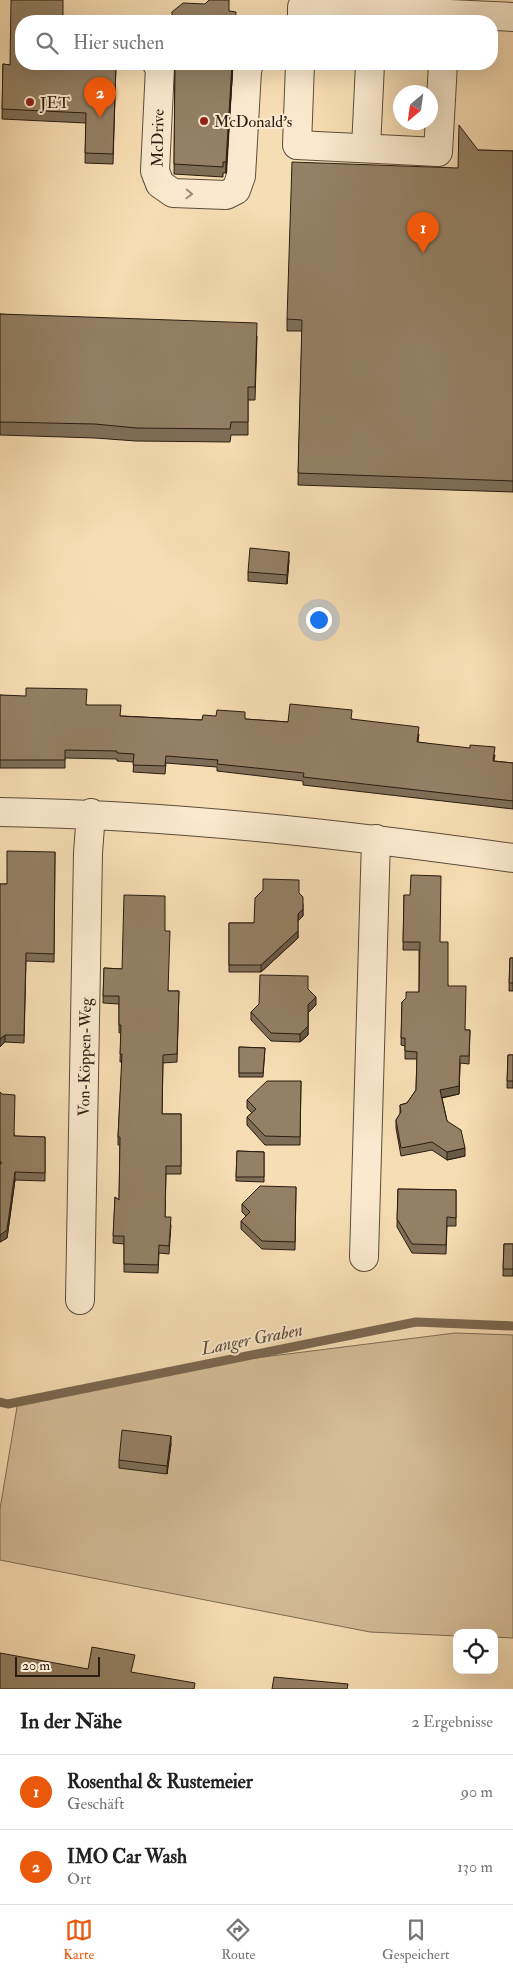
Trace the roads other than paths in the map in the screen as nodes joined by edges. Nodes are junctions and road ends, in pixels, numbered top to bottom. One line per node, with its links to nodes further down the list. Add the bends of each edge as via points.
1 (302, 15): 2 (street, via 302,7)
2 (364, 15)
3 (498, 17): 4 (street)
4 (513, 17)
5 (160, 70): 6 (street, McDrive, one-way to 6, via 155,171 160,184 173,193 226,195 236,190 241,176)
6 (247, 70)
7 (300, 70): 10 (street, via 297,145)
8 (370, 70): 10 (street)
9 (443, 70): 10 (street, via 438,152)
10 (366, 148)
11 (0, 812): 12 (street)
12 (91, 813): 13 (street); 16 (street, Von-Köppen-Weg)
13 (376, 839): 14 (street); 15 (street)
14 (513, 858)
15 (364, 1257)
16 (80, 1300)

